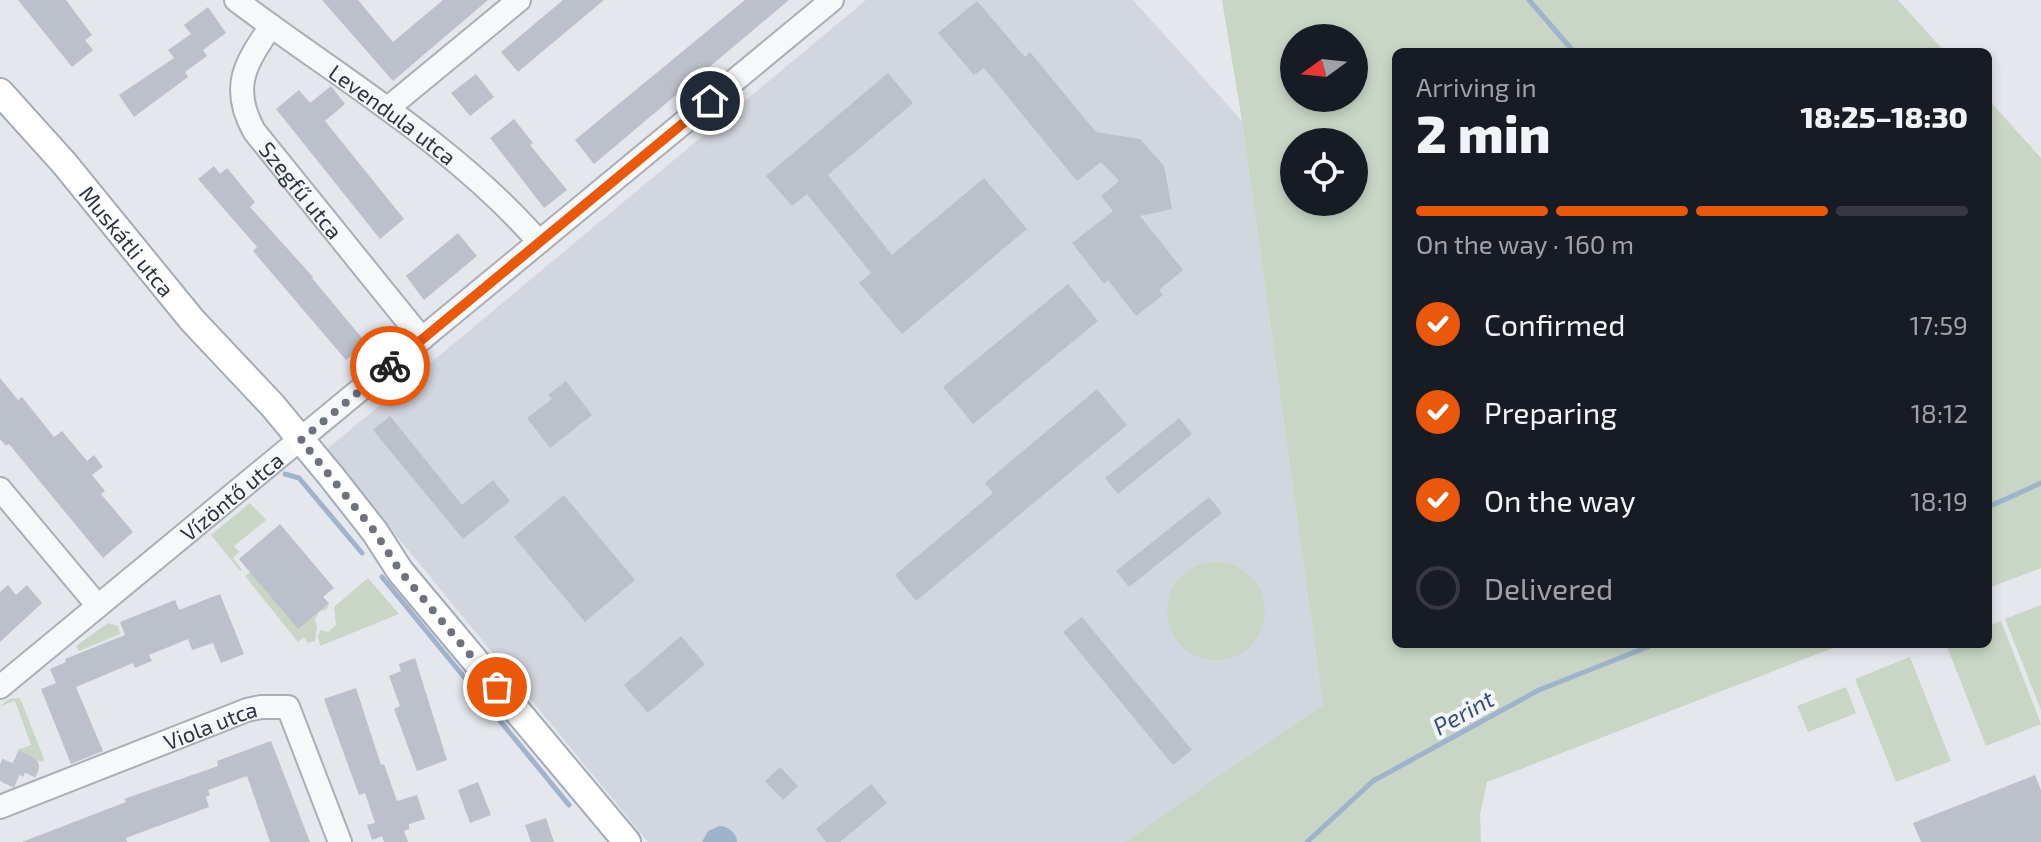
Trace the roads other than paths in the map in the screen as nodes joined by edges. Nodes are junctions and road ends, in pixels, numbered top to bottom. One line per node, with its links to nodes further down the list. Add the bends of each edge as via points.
1 (519, 0): 7 (street)
2 (832, 0): 9 (street, Vízöntő utca)
3 (249, 3): 4 (street, Levendula utca)
4 (271, 26): 7 (street, Levendula utca); 10 (street, Szegfű utca, via 243,74 245,115)
5 (0, 72): 8 (main road, Muskátli utca)
6 (0, 92): 8 (main road, Muskátli utca)
7 (388, 108): 9 (street, Levendula utca, via 500,201)
8 (64, 163): 11 (main road, Muskátli utca, via 192,320 227,375)
9 (539, 242): 10 (street, Vízöntő utca)
10 (422, 339): 11 (street, Vízöntő utca)
11 (295, 445): 13 (street, Vízöntő utca); 17 (main road, Muskátli utca, via 363,536 400,571)
12 (0, 489): 13 (street)
13 (98, 606): 14 (street, Vízöntő utca)
14 (0, 687)
15 (0, 807): 16 (street, Viola utca, via 247,710 288,707)
16 (340, 842)
17 (627, 842)

